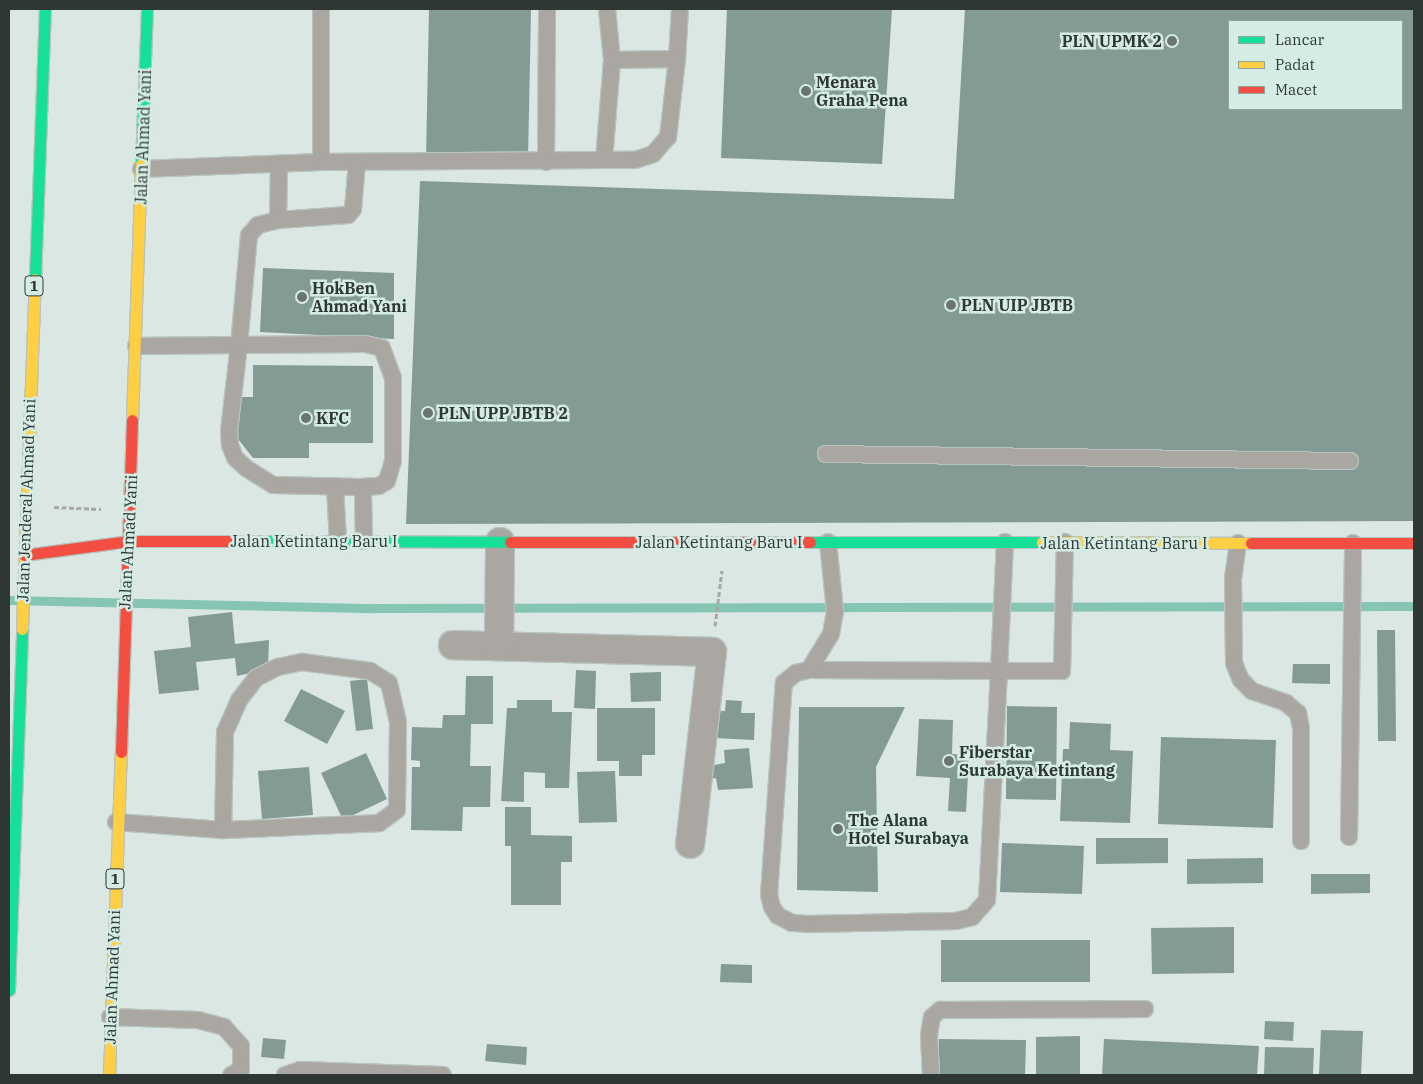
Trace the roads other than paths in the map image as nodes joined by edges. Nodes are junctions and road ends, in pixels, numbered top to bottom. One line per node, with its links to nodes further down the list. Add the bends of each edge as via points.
1 (45, 9): 32 (main road, Jalan Jenderal Ahmad Yani / 1)
2 (147, 9): 14 (main road, Jalan Ahmad Yani / 1)
3 (322, 9): 10 (lane)
4 (547, 9): 12 (lane)
5 (607, 9): 7 (lane)
6 (680, 9): 8 (lane)
7 (612, 60): 8 (lane); 9 (lane)
8 (677, 60): 9 (lane, via 668,137 661,147 653,154 635,160)
9 (604, 160): 12 (lane)
10 (321, 162): 11 (lane); 13 (lane)
11 (357, 162): 12 (lane); 15 (lane, via 353,209 348,215)
12 (546, 162)
13 (279, 165): 14 (lane); 15 (lane)
14 (142, 169): 17 (main road, Jalan Ahmad Yani / 1)
15 (278, 220): 16 (lane, via 258,225 248,236)
16 (239, 345): 17 (lane); 20 (lane, via 229,431 235,458 255,476 273,484); 21 (lane, via 365,344 382,348 393,378 392,472 379,486)
17 (136, 346): 22 (main road, Jalan Ahmad Yani / 1)
18 (826, 454): 19 (lane)
19 (1350, 461)
20 (335, 486): 21 (lane); 23 (lane)
21 (360, 487): 24 (lane, via 364,494)
22 (129, 541): 23 (main road, Jalan Ketintang Baru I); 32 (main road, Jalan Ketintang Baru I); 37 (main road, Jalan Ahmad Yani / 1)
23 (338, 541): 24 (main road, Jalan Ketintang Baru I)
24 (364, 541): 25 (main road, Jalan Ketintang Baru I)
25 (500, 542): 26 (main road, Jalan Ketintang Baru I); 33 (street)
26 (828, 542): 27 (main road, Jalan Ketintang Baru I); 35 (lane, via 835,611 831,634)
27 (1005, 542): 28 (main road, Jalan Ketintang Baru I); 36 (lane)
28 (1065, 542): 29 (main road, Jalan Ketintang Baru I); 36 (lane, via 1062,670)
29 (1238, 543): 30 (main road, Jalan Ketintang Baru I); 40 (lane, via 1233,579 1234,663 1241,680 1252,691 1286,703 1298,713 1301,729)
30 (1353, 543): 31 (main road, Jalan Ketintang Baru I); 39 (lane)
31 (1414, 543)
32 (24, 559): 42 (main road, Jalan Jenderal Ahmad Yani / 1)
33 (499, 633): 34 (street); 41 (street, via 712,652)
34 (453, 645)
35 (809, 670): 36 (lane); 36 (lane, via 789,677 781,688 769,895 778,916 792,923 808,924 956,921 972,918 980,910 987,900)
36 (999, 671)
37 (116, 822): 38 (lane); 44 (main road, Jalan Ahmad Yani / 1)
38 (223, 830): 38 (lane, via 379,823 397,810 398,722 389,683 370,671 302,662 278,667 256,678 239,700 225,732)
39 (1349, 837)
40 (1301, 841)
41 (690, 844)
42 (9, 990)
43 (1145, 1009): 49 (lane, via 940,1010 932,1017 929,1035)
44 (110, 1017): 45 (main road, Jalan Ahmad Yani / 1); 46 (lane, via 198,1020 224,1027 241,1046 241,1070)
45 (109, 1075)
46 (231, 1075)
47 (285, 1075): 48 (lane, via 300,1070)
48 (442, 1075)
49 (931, 1075)

